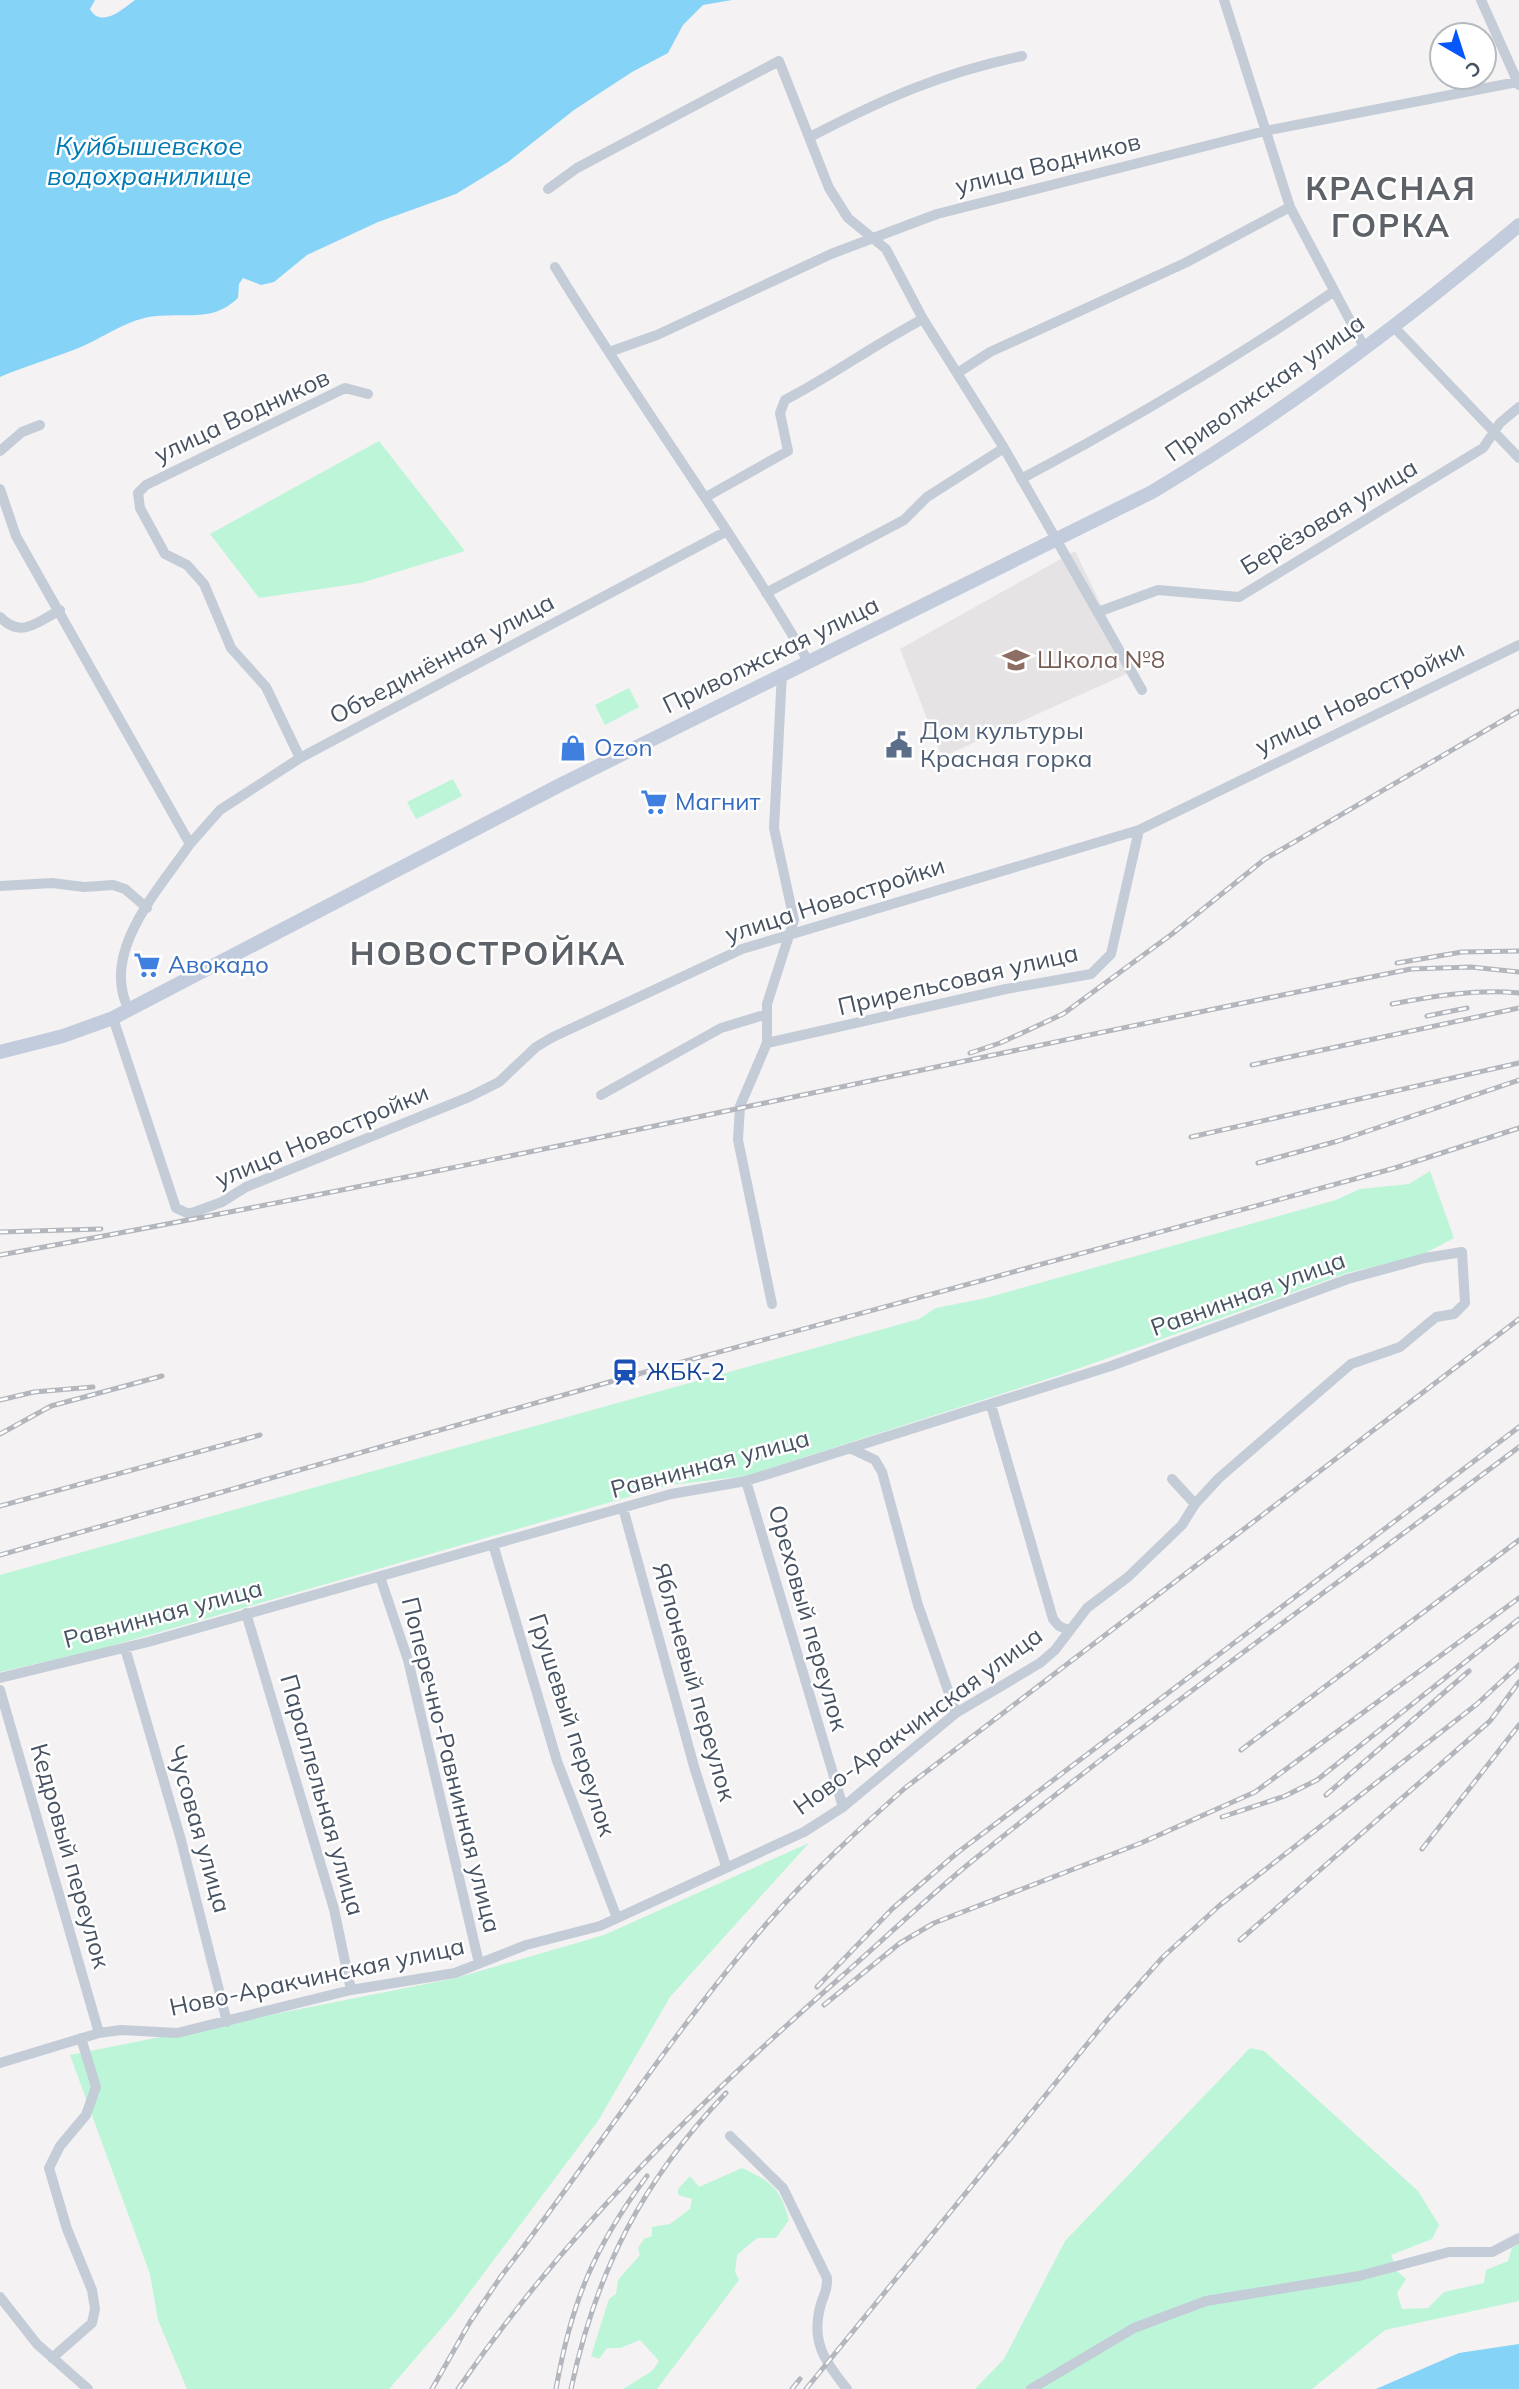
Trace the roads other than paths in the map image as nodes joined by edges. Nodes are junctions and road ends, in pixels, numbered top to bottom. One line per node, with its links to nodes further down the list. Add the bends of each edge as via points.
1 (1224, 0): 5 (street)
2 (1481, 0): 4 (street)
3 (1022, 56): 6 (street, via 964,68 880,100)
4 (1518, 83): 5 (street, улица Водников)
5 (1265, 131): 8 (street); 10 (street, улица Водников, via 937,214)
6 (810, 137): 7 (street, via 779,61 578,168); 10 (street, via 830,188 848,218)
7 (548, 189)
8 (1290, 207): 12 (street); 17 (street, via 1185,262 990,352)
9 (1519, 225): 14 (main road, Приволжская улица)
10 (875, 238): 13 (street, via 886,249); 16 (street, улица Водников)
11 (555, 267): 16 (street)
12 (1334, 292): 15 (street); 25 (street, via 1237,358)
13 (923, 319): 17 (street); 27 (street, via 785,400 780,413 788,451)
14 (1394, 326): 15 (main road, Приволжская улица); 21 (street)
15 (1364, 347): 29 (main road, Приволжская улица, via 1223,450)
16 (609, 352): 27 (street)
17 (959, 372): 22 (street)
18 (368, 394): 38 (street, улица Водников, via 345,388 146,485 138,493 140,508 165,554 187,565 204,584 231,648 266,687)
19 (1519, 407): 21 (street, Берёзовая улица)
20 (40, 425): 23 (street, via 22,432)
21 (1494, 432): 24 (street); 32 (street, Берёзовая улица, via 1483,448 1239,597 1158,590)
22 (1004, 448): 25 (street); 30 (street, via 928,497 904,520)
23 (0, 451)
24 (1519, 458)
25 (1021, 479): 29 (street)
26 (0, 489): 31 (street, via 16,536)
27 (706, 497): 28 (street)
28 (727, 531): 30 (street); 38 (street, Объединённая улица)
29 (1057, 540): 32 (street); 35 (main road, Приволжская улица)
30 (766, 593): 35 (street)
31 (60, 610): 33 (street, via 24,628 13,628); 40 (street)
32 (1098, 612): 37 (street)
33 (0, 617)
34 (1519, 645): 39 (street, улица Новостройки)
35 (808, 661): 36 (main road, Приволжская улица)
36 (782, 673): 43 (street, via 774,828 794,920); 44 (main road, Приволжская улица)
37 (1142, 690)
38 (300, 758): 40 (street, Объединённая улица, via 220,810)
39 (1139, 830): 43 (street, улица Новостройки); 47 (street, Прирельсовая улица, via 1111,954 1091,974)
40 (190, 844): 42 (street, Объединённая улица)
41 (0, 886): 42 (street, via 113,885)
42 (147, 908): 44 (street, Объединённая улица, via 122,954 120,994)
43 (789, 933): 45 (street); 46 (street, улица Новостройки, via 742,949 553,1037 499,1082 469,1097 188,1213 176,1208)
44 (129, 1010): 46 (main road, Приволжская улица)
45 (767, 1014): 47 (street); 49 (street, via 721,1028)
46 (113, 1018): 48 (main road, Приволжская улица)
47 (767, 1043): 51 (street, via 740,1106 738,1140)
48 (0, 1052)
49 (601, 1095)
50 (1461, 1252): 52 (street, Равнинная улица, via 1348,1279); 56 (street, Ново-Аракчинская улица, via 1465,1303 1461,1309 1436,1317 1400,1347 1352,1364)
51 (772, 1304)
52 (991, 1405): 53 (street, Равнинная улица); 61 (street, via 1053,1619)
53 (850, 1448): 55 (street, Равнинная улица); 65 (street, via 875,1460 882,1472 918,1605)
54 (1172, 1479): 56 (street)
55 (746, 1481): 57 (street, Равнинная улица); 66 (street, Ореховый переулок)
56 (1195, 1504): 61 (street, Ново-Аракчинская улица, via 1182,1525)
57 (623, 1508): 58 (street, Равнинная улица); 67 (street, Яблоневый переулок)
58 (493, 1544): 59 (street, Равнинная улица); 68 (street, Грушевый переулок, via 557,1761)
59 (380, 1577): 60 (street, Равнинная улица); 69 (street, Поперечно-Равнинная улица, via 408,1660)
60 (246, 1613): 62 (street, Равнинная улица); 70 (street, Параллельная улица, via 334,1909)
61 (1068, 1630): 65 (street, Ново-Аракчинская улица, via 1040,1663)
62 (125, 1648): 63 (street, Равнинная улица); 71 (street, Чусовая улица)
63 (0, 1678)
64 (0, 1690): 72 (street, Кедровый переулок)
65 (956, 1713): 66 (street, Ново-Аракчинская улица)
66 (843, 1807): 67 (street, Ново-Аракчинская улица, via 804,1832)
67 (726, 1866): 68 (street, Ново-Аракчинская улица)
68 (617, 1918): 69 (street, Ново-Аракчинская улица)
69 (479, 1963): 70 (street, Ново-Аракчинская улица, via 455,1973)
70 (351, 1990): 71 (street, Ново-Аракчинская улица)
71 (228, 2022): 72 (street, Ново-Аракчинская улица, via 177,2033)
72 (99, 2033): 73 (street, Ново-Аракчинская улица)
73 (81, 2038): 74 (street, Ново-Аракчинская улица); 78 (street, via 96,2087 86,2115 60,2146 49,2168 92,2290 94,2309 92,2323)
74 (0, 2063)
75 (730, 2136): 80 (street, via 783,2188 827,2278 819,2314 819,2352)
76 (1519, 2238): 81 (street, via 1492,2252 1449,2252 1359,2276 1206,2301 1134,2328)
77 (0, 2297): 78 (street)
78 (52, 2358): 79 (street)
79 (88, 2389)
80 (847, 2389)
81 (1031, 2389)

